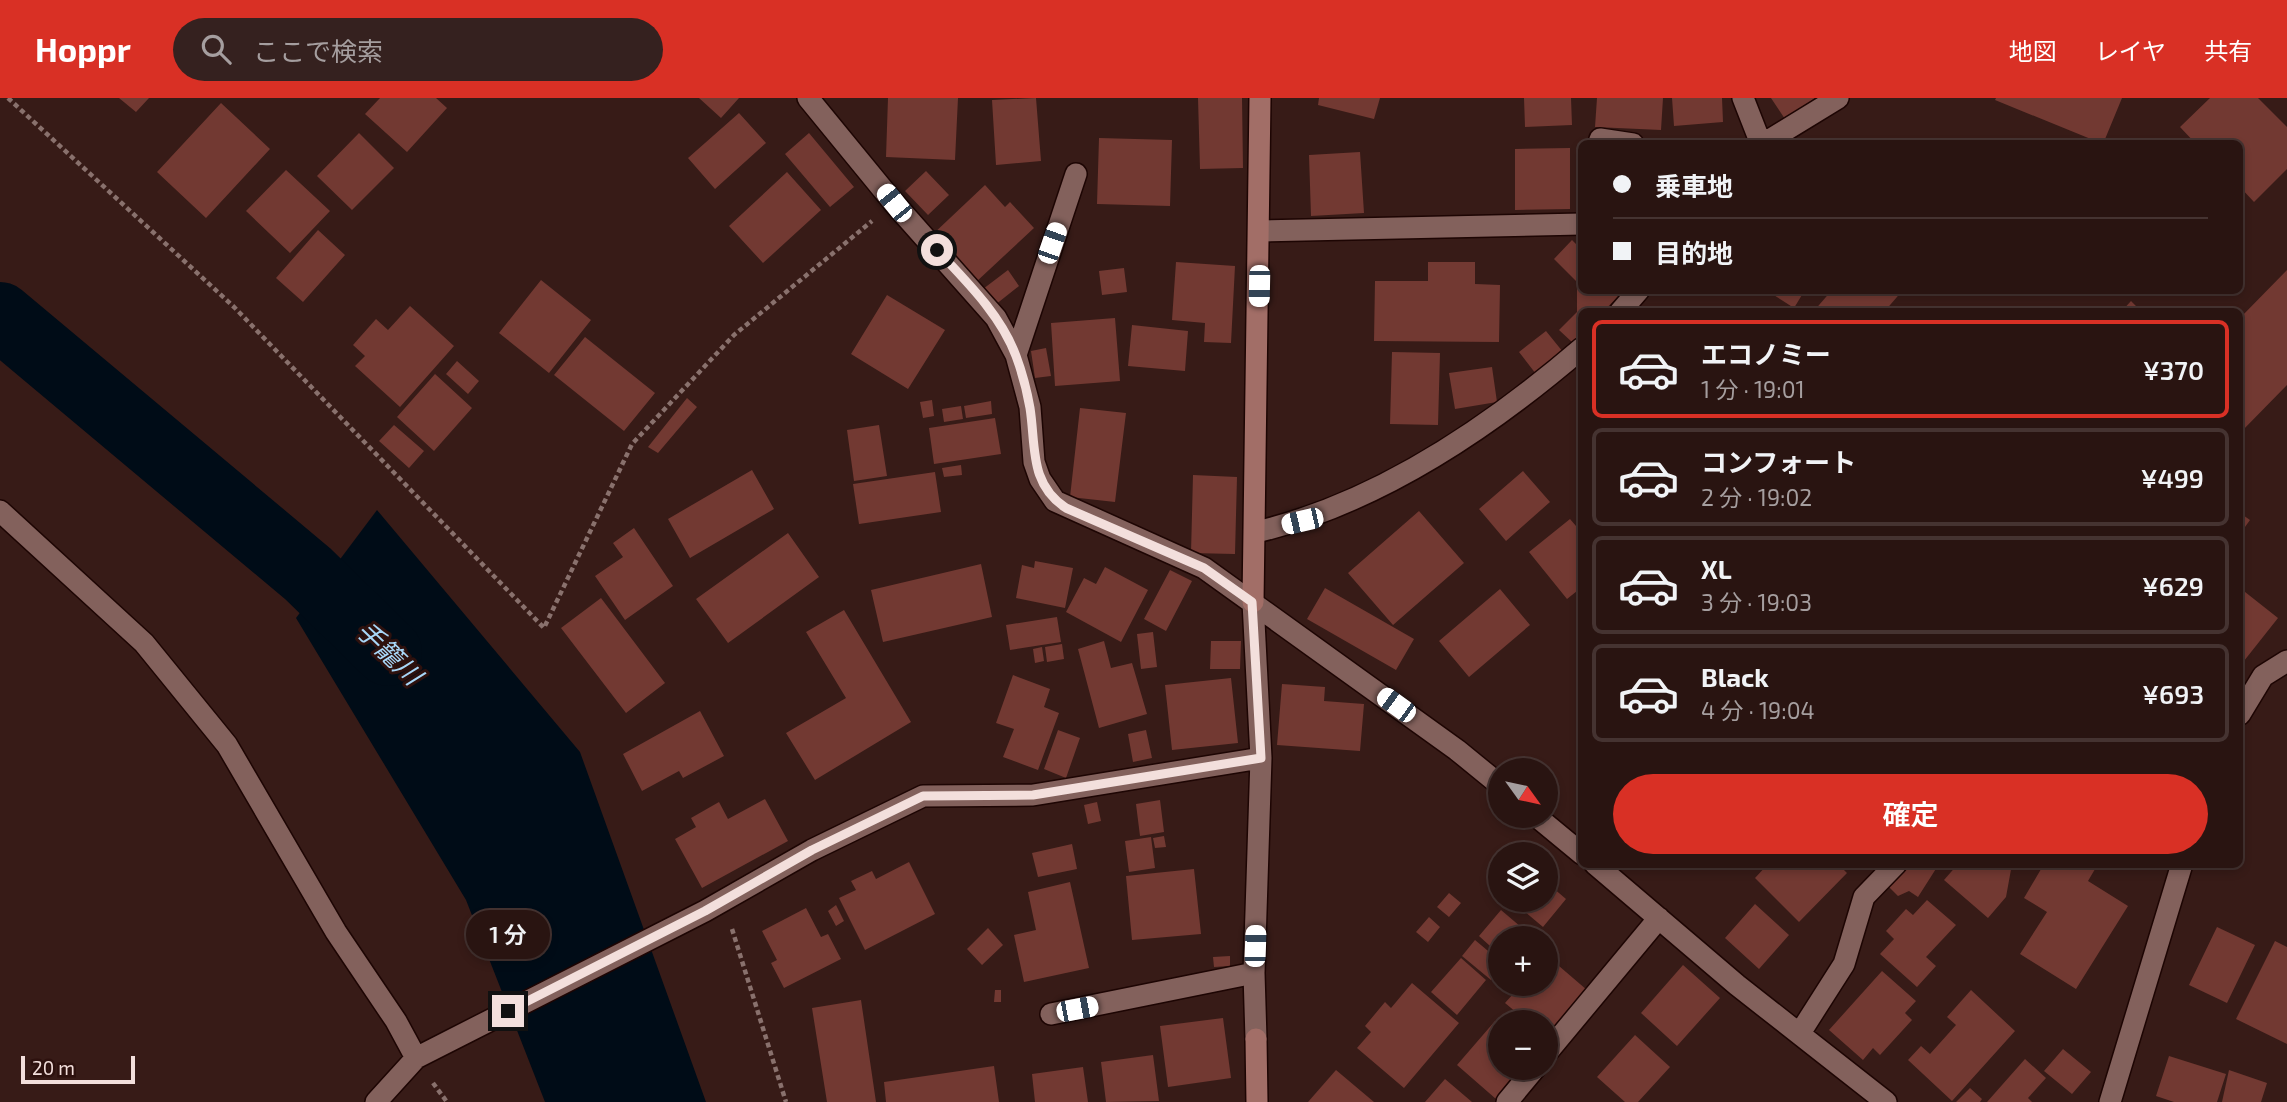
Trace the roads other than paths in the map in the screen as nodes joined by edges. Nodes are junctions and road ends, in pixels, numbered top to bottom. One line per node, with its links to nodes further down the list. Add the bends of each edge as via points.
1 (808, 98): 13 (street, via 996,318)
2 (1260, 98): 9 (street)
3 (1743, 98): 5 (street)
4 (1838, 98): 6 (street)
5 (1760, 140)
6 (1769, 140)
7 (1076, 174): 13 (street)
8 (1578, 224): 9 (street)
9 (1259, 231): 15 (street)
10 (1636, 294): 11 (street)
11 (1623, 308)
12 (1578, 351): 15 (street, via 1462,440 1302,521)
13 (1016, 355): 16 (street, via 1030,407 1034,462 1047,493 1066,508 1204,568)
14 (0, 511): 31 (street, via 144,643 228,745 336,932 396,1021)
15 (1255, 532): 16 (street)
16 (1252, 602): 19 (street); 20 (street)
17 (2287, 661): 18 (street, via 2263,676)
18 (2243, 709)
19 (1261, 758): 27 (street); 31 (street, via 1033,795 923,796)
20 (1488, 775)
21 (1551, 828): 22 (street)
22 (1578, 851)
23 (1600, 868): 26 (street)
24 (1891, 868): 29 (street, via 1864,897 1844,964)
25 (2181, 868): 37 (street)
26 (1659, 918): 29 (street); 30 (street)
27 (1254, 973): 28 (street); 34 (street)
28 (1051, 1014)
29 (1800, 1033): 36 (street)
30 (1558, 1039)
31 (426, 1053): 33 (street)
32 (1525, 1080): 35 (street)
33 (376, 1102)
34 (1257, 1102)
35 (1507, 1102)
36 (1886, 1102)
37 (2110, 1102)

